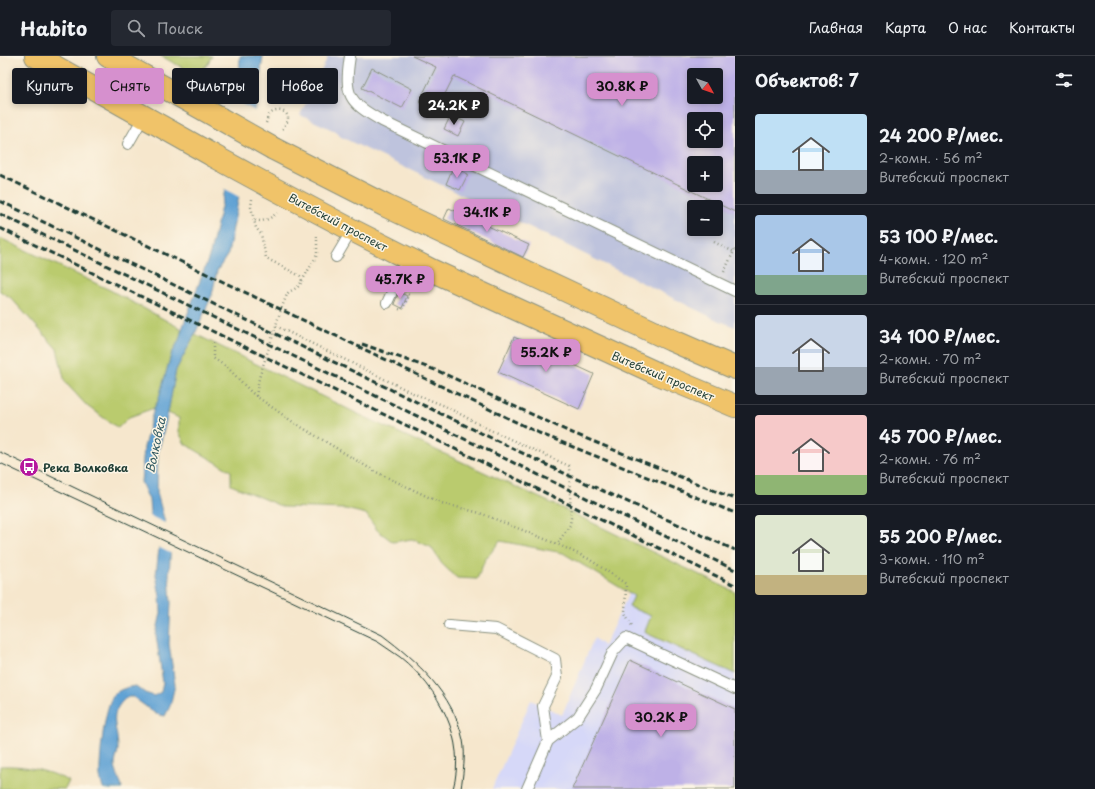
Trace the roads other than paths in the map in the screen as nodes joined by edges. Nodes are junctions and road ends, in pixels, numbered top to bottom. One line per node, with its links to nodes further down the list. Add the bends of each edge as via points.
1 (36, 56): 4 (main road)
2 (108, 56): 11 (main road, bridge, via 274,149 386,206)
3 (350, 56): 9 (lane, via 347,79 349,92 355,104 368,113)
4 (144, 116): 5 (lane); 6 (main road, Витебский проспект, bridge)
5 (128, 144)
6 (352, 230): 7 (lane); 8 (main road, Витебский проспект)
7 (336, 257)
8 (407, 258): 10 (lane); 12 (main road, Витебский проспект, via 656,373)
9 (735, 291)
10 (387, 303)
11 (735, 368)
12 (735, 406)
13 (449, 625): 15 (lane, via 496,629 555,659 557,677 543,706)
14 (735, 689): 15 (lane, via 626,638 613,652 596,689 578,717)
15 (548, 741): 16 (lane)
16 (527, 789)

